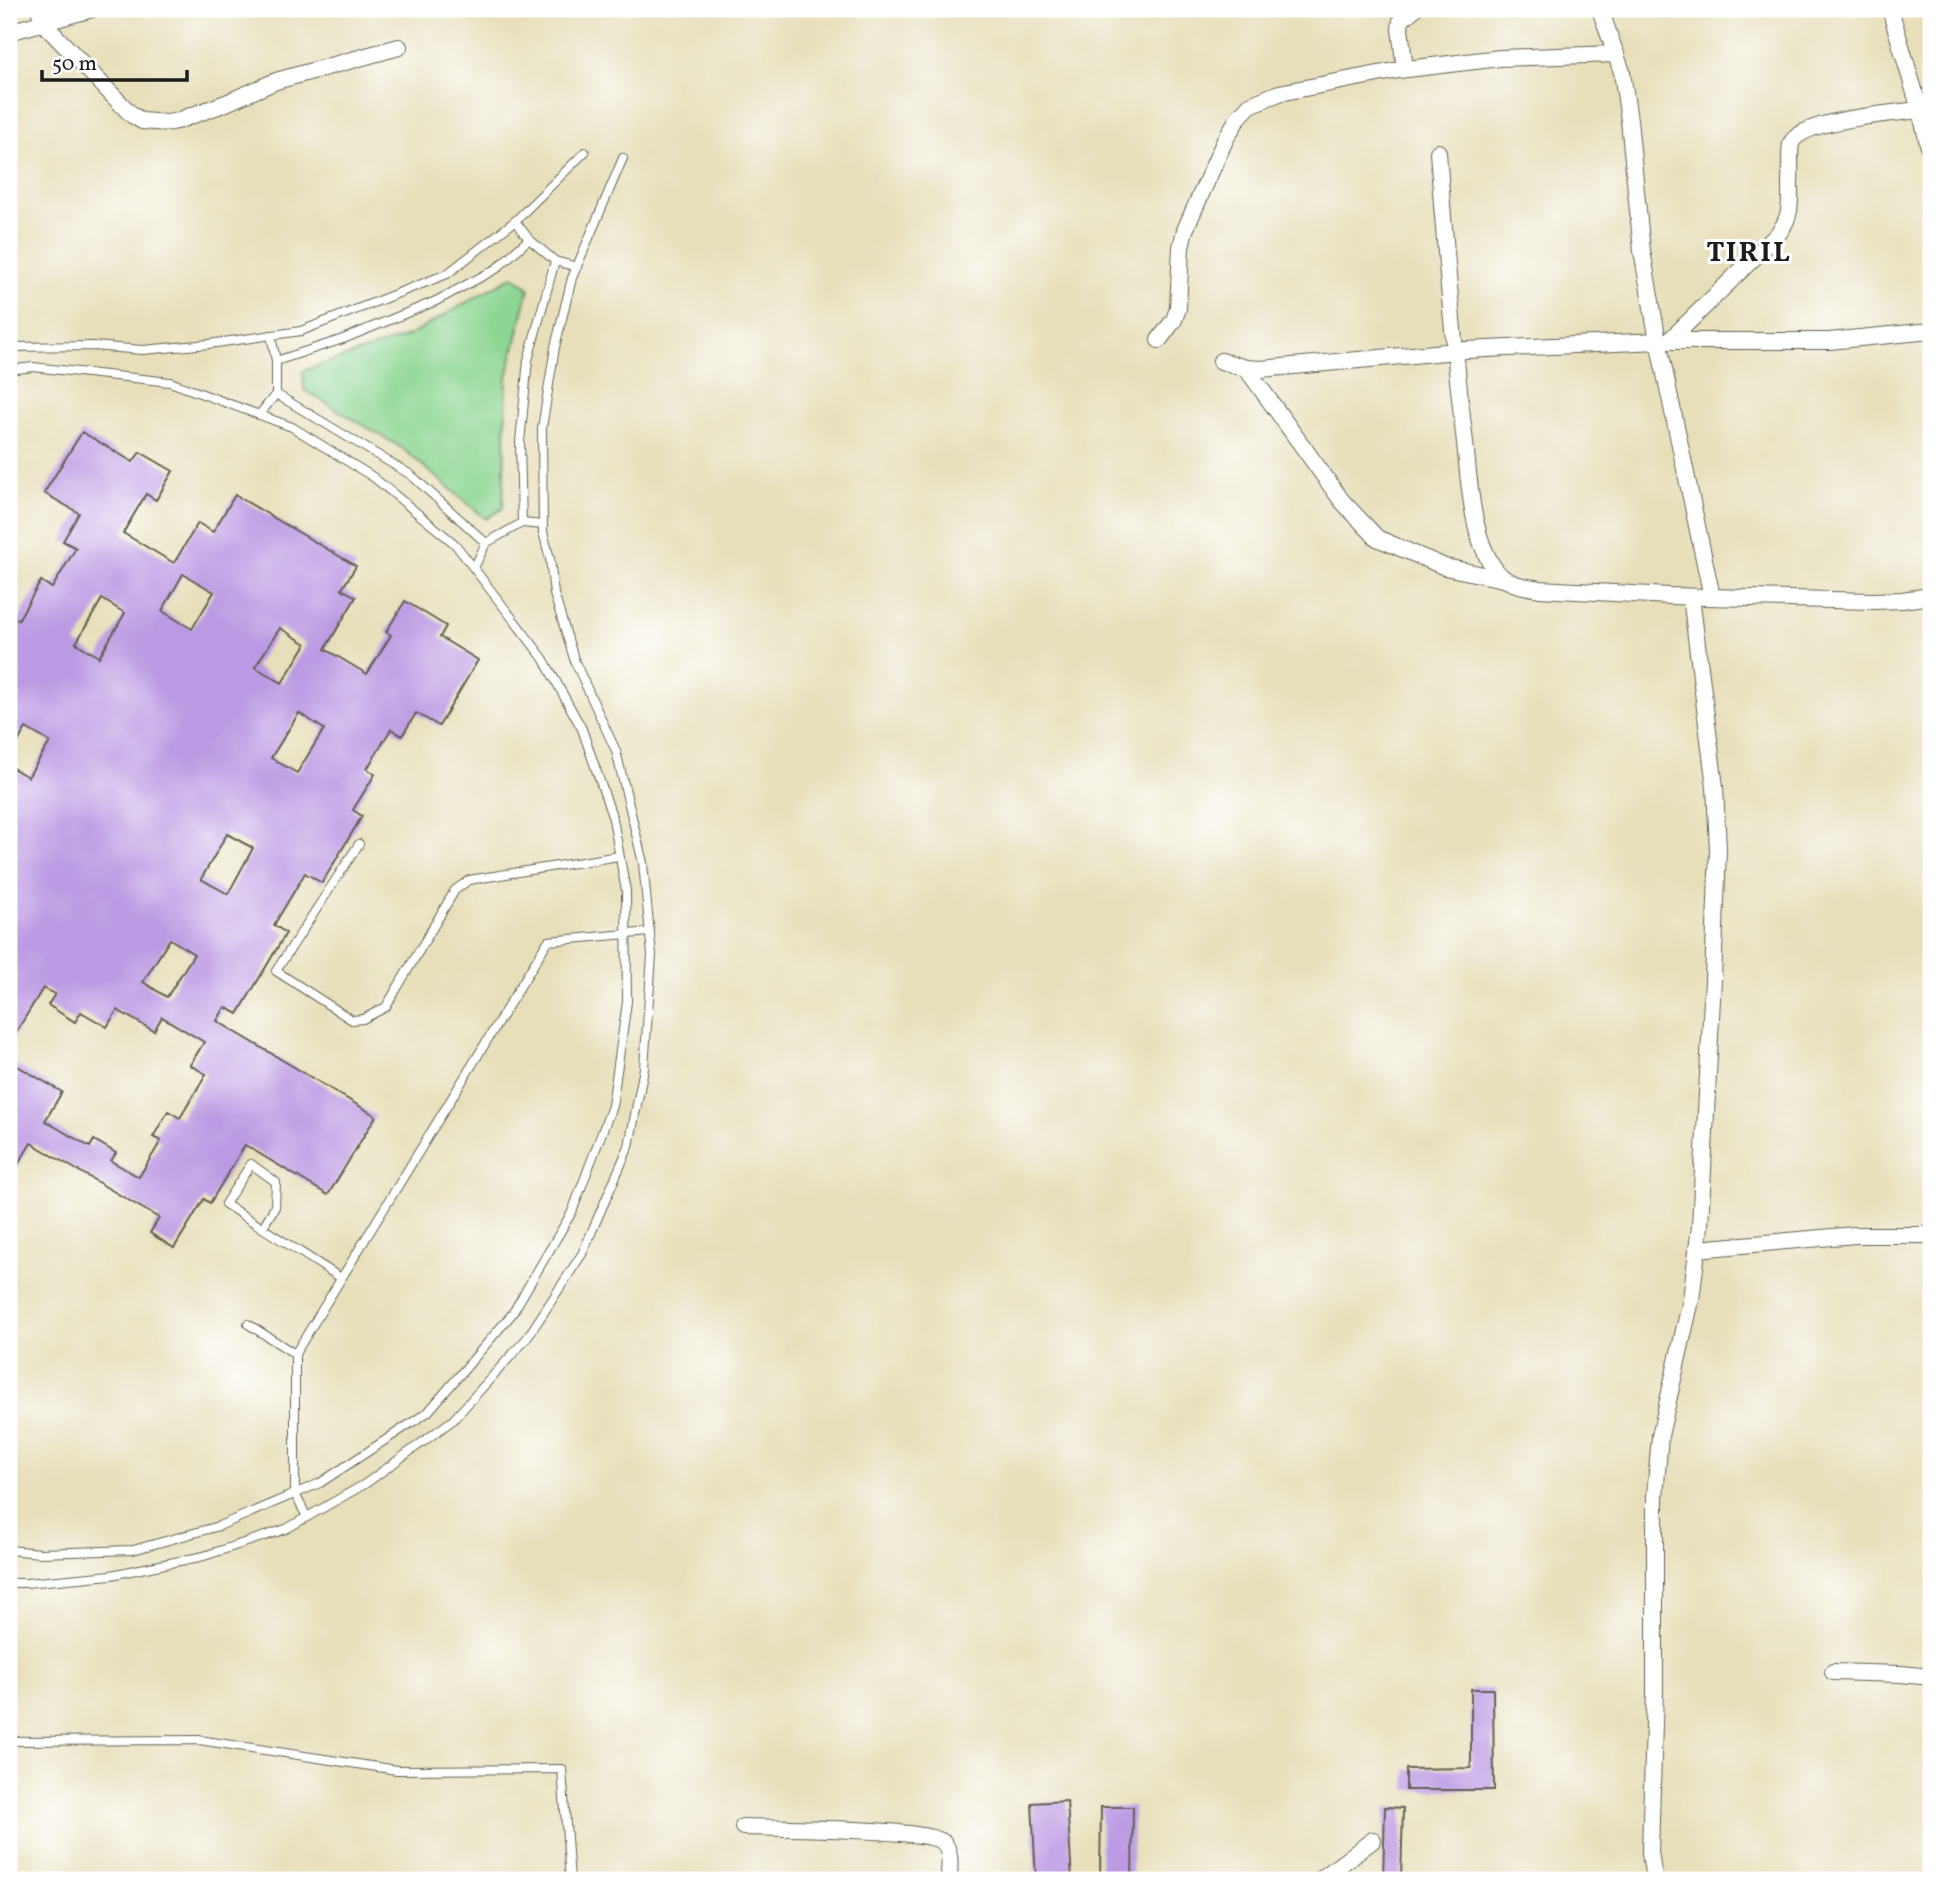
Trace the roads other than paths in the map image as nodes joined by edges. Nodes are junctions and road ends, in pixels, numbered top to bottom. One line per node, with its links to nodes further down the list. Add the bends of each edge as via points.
1 (92, 9): 5 (street)
2 (1414, 9): 9 (street, via 1401,20)
3 (1600, 9): 8 (street)
4 (1890, 9): 10 (street)
5 (41, 16): 6 (street); 7 (street, via 132,115 152,122 177,121 276,81)
6 (9, 32)
7 (399, 47)
8 (1616, 54): 9 (street, via 1500,58); 22 (street, via 1629,120 1642,251)
9 (1405, 69): 21 (street, via 1279,93 1250,105 1238,118 1185,230 1178,308)
10 (1920, 110): 13 (street); 22 (street, via 1836,121 1798,135 1791,143 1787,222)
11 (584, 152): 15 (lane)
12 (1437, 152): 24 (street)
13 (1931, 155)
14 (623, 158): 18 (lane)
15 (515, 221): 16 (lane); 20 (lane, via 447,274 301,331)
16 (529, 239): 17 (lane); 25 (lane, via 496,269 436,301)
17 (555, 261): 18 (lane); 31 (lane, via 528,360 520,442)
18 (577, 267): 32 (lane, via 555,347 542,428)
19 (1931, 331): 22 (street, via 1829,341)
20 (271, 335): 23 (lane, via 143,350); 25 (lane)
21 (1159, 340)
22 (1664, 341): 24 (street); 38 (street)
23 (9, 347)
24 (1454, 351): 27 (street); 35 (street, via 1478,532 1483,550)
25 (276, 361): 29 (lane)
26 (1221, 361): 27 (street)
27 (1246, 368): 35 (street, via 1342,501 1377,538 1445,567)
28 (9, 370): 30 (lane, via 33,367 170,382)
29 (276, 394): 30 (lane); 33 (lane, via 411,475)
30 (259, 415): 34 (lane, via 292,427 373,477 455,544)
31 (522, 523): 32 (lane); 33 (lane)
32 (543, 525): 41 (lane, via 554,594 575,662 616,751 643,863)
33 (486, 543): 34 (lane)
34 (474, 568): 40 (lane, via 543,658 582,729 613,819)
35 (1503, 579): 37 (street, via 1540,589)
36 (1931, 596): 38 (street, via 1873,601)
37 (1691, 597): 38 (street); 45 (street, via 1715,787 1718,849)
38 (1712, 597)
39 (359, 844): 40 (lane, via 276,971 352,1020 386,1007 455,890 469,880)
40 (619, 856): 42 (lane, via 626,891)
41 (649, 932): 42 (lane); 50 (lane, via 652,954 644,1068 629,1146 582,1254 527,1338 453,1420 365,1484)
42 (626, 934): 46 (lane, via 548,941); 49 (lane, via 627,1002 612,1106 572,1212 512,1314 428,1412 320,1483)
43 (262, 1228): 43 (lane, via 225,1205 251,1164 276,1182 275,1207); 46 (lane)
44 (1931, 1235): 45 (street, via 1855,1236)
45 (1697, 1249): 61 (street, via 1691,1300 1660,1436 1655,1496 1650,1852)
46 (341, 1278): 48 (lane)
47 (248, 1325): 48 (lane)
48 (295, 1354): 49 (lane)
49 (295, 1494): 50 (lane); 51 (lane, via 219,1526 133,1550)
50 (307, 1517): 52 (lane, via 286,1529 204,1556 111,1575)
51 (9, 1550)
52 (9, 1583)
53 (1833, 1672): 54 (street)
54 (1931, 1677)
55 (9, 1741): 58 (lane, via 199,1740 397,1770 562,1769)
56 (743, 1827): 59 (street, via 900,1833 939,1839 950,1858)
57 (1373, 1840): 60 (street)
58 (569, 1880)
59 (949, 1880)
60 (1320, 1880)
61 (1654, 1880)

